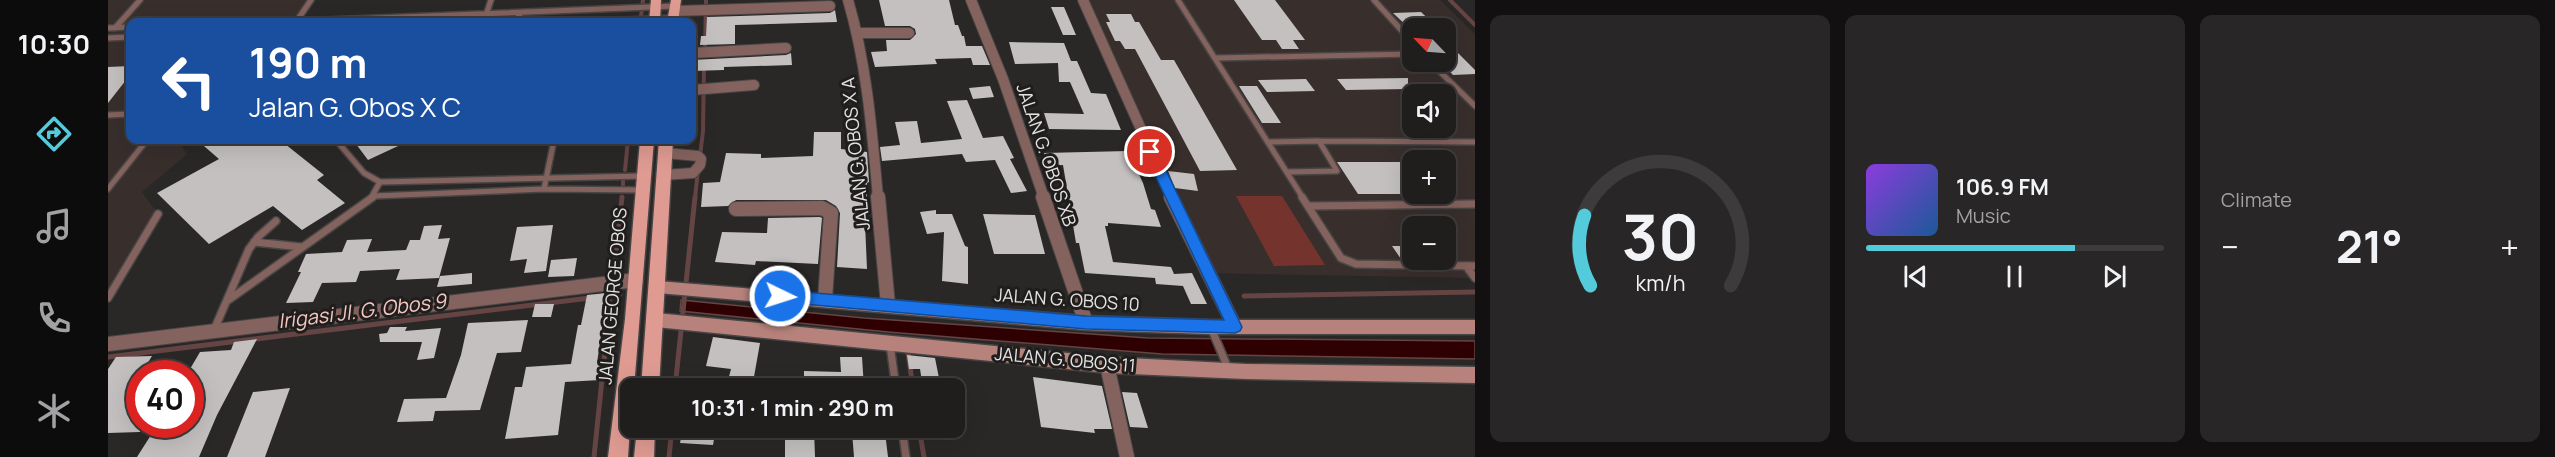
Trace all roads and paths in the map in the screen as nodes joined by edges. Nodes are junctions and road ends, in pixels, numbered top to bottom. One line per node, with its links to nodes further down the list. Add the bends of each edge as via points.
1 (140, 0): 20 (lane)
2 (311, 0): 14 (lane)
3 (491, 0): 13 (lane)
4 (848, 0): 22 (street, JALAN G. OBOS X A)
5 (971, 0): 69 (street, JALAN G. OBOS XB, via 1003,79)
6 (1083, 0): 70 (street, via 1159,171)
7 (1178, 0): 29 (lane)
8 (1374, 0): 21 (lane)
9 (830, 6): 11 (street)
10 (655, 12): 11 (lane); 11 (lane); 12 (lane); 17 (lane)
11 (675, 12)
12 (521, 13): 13 (lane); 16 (lane)
13 (486, 15): 15 (lane)
14 (299, 18)
15 (405, 18)
16 (517, 18)
17 (611, 18)
18 (126, 27): 20 (lane)
19 (108, 28): 20 (lane)
20 (115, 28)
21 (1402, 31)
22 (857, 33): 23 (street); 67 (street, JALAN G. OBOS X A, via 869,103)
23 (909, 33)
24 (126, 37): 25 (lane)
25 (108, 38)
26 (786, 48): 27 (street)
27 (696, 53)
28 (1402, 54): 29 (lane)
29 (1216, 58): 37 (lane)
30 (1440, 72): 33 (lane)
31 (754, 85): 32 (street)
32 (696, 90)
33 (1475, 106)
34 (126, 114): 35 (lane)
35 (108, 115)
36 (1319, 141): 37 (lane); 38 (lane); 44 (lane, via 1337,171)
37 (1269, 142): 44 (lane)
38 (1475, 142)
39 (144, 144): 49 (lane)
40 (339, 144): 47 (lane, via 364,173)
41 (553, 144): 46 (lane)
42 (647, 144): 48 (main road, JALAN GEORGE OBOS)
43 (666, 146): 45 (main road); 45 (street, via 701,159 699,170 694,173)
44 (1287, 172): 53 (lane)
45 (664, 175): 63 (main road)
46 (545, 177): 47 (lane); 48 (lane); 50 (lane)
47 (380, 182): 51 (lane)
48 (644, 183): 50 (lane); 62 (main road, JALAN GEORGE OBOS)
49 (108, 189)
50 (544, 189): 51 (lane)
51 (374, 196): 58 (lane)
52 (1475, 204): 53 (lane)
53 (1310, 206): 59 (lane, via 1341,258 1349,262)
54 (736, 209): 65 (street, via 822,208 831,213)
55 (158, 214): 64 (lane)
56 (276, 222): 57 (lane)
57 (254, 242): 58 (lane); 66 (lane)
58 (302, 247): 66 (lane)
59 (1466, 266): 60 (lane); 61 (lane)
60 (1475, 266)
61 (1475, 278)
62 (636, 280): 72 (street); 83 (main road, JALAN GEORGE OBOS)
63 (658, 287): 65 (street, JALAN G. OBOS 10); 68 (main road)
64 (108, 298)
65 (825, 299): 67 (street, JALAN G. OBOS 10)
66 (227, 301): 72 (lane)
67 (888, 305): 69 (street, JALAN G. OBOS 10)
68 (670, 321): 75 (street, JALAN G. OBOS 11); 79 (main road)
69 (1086, 323): 73 (street, JALAN G. OBOS 10)
70 (1235, 327): 71 (street, JALAN G. OBOS 10); 73 (street, JALAN G. OBOS 10)
71 (1475, 327)
72 (214, 330): 74 (street)
73 (1213, 334): 76 (lane)
74 (108, 344)
75 (890, 345): 77 (street, JALAN G. OBOS 11); 80 (lane)
76 (1226, 364): 77 (street, JALAN G. OBOS 11); 78 (street, JALAN G. OBOS 11)
77 (1107, 365): 86 (street)
78 (1475, 375)
79 (653, 378)
80 (895, 378)
81 (645, 438): 84 (main road)
82 (903, 438): 85 (lane)
83 (618, 457)
84 (644, 457)
85 (906, 457)
86 (1127, 457)

